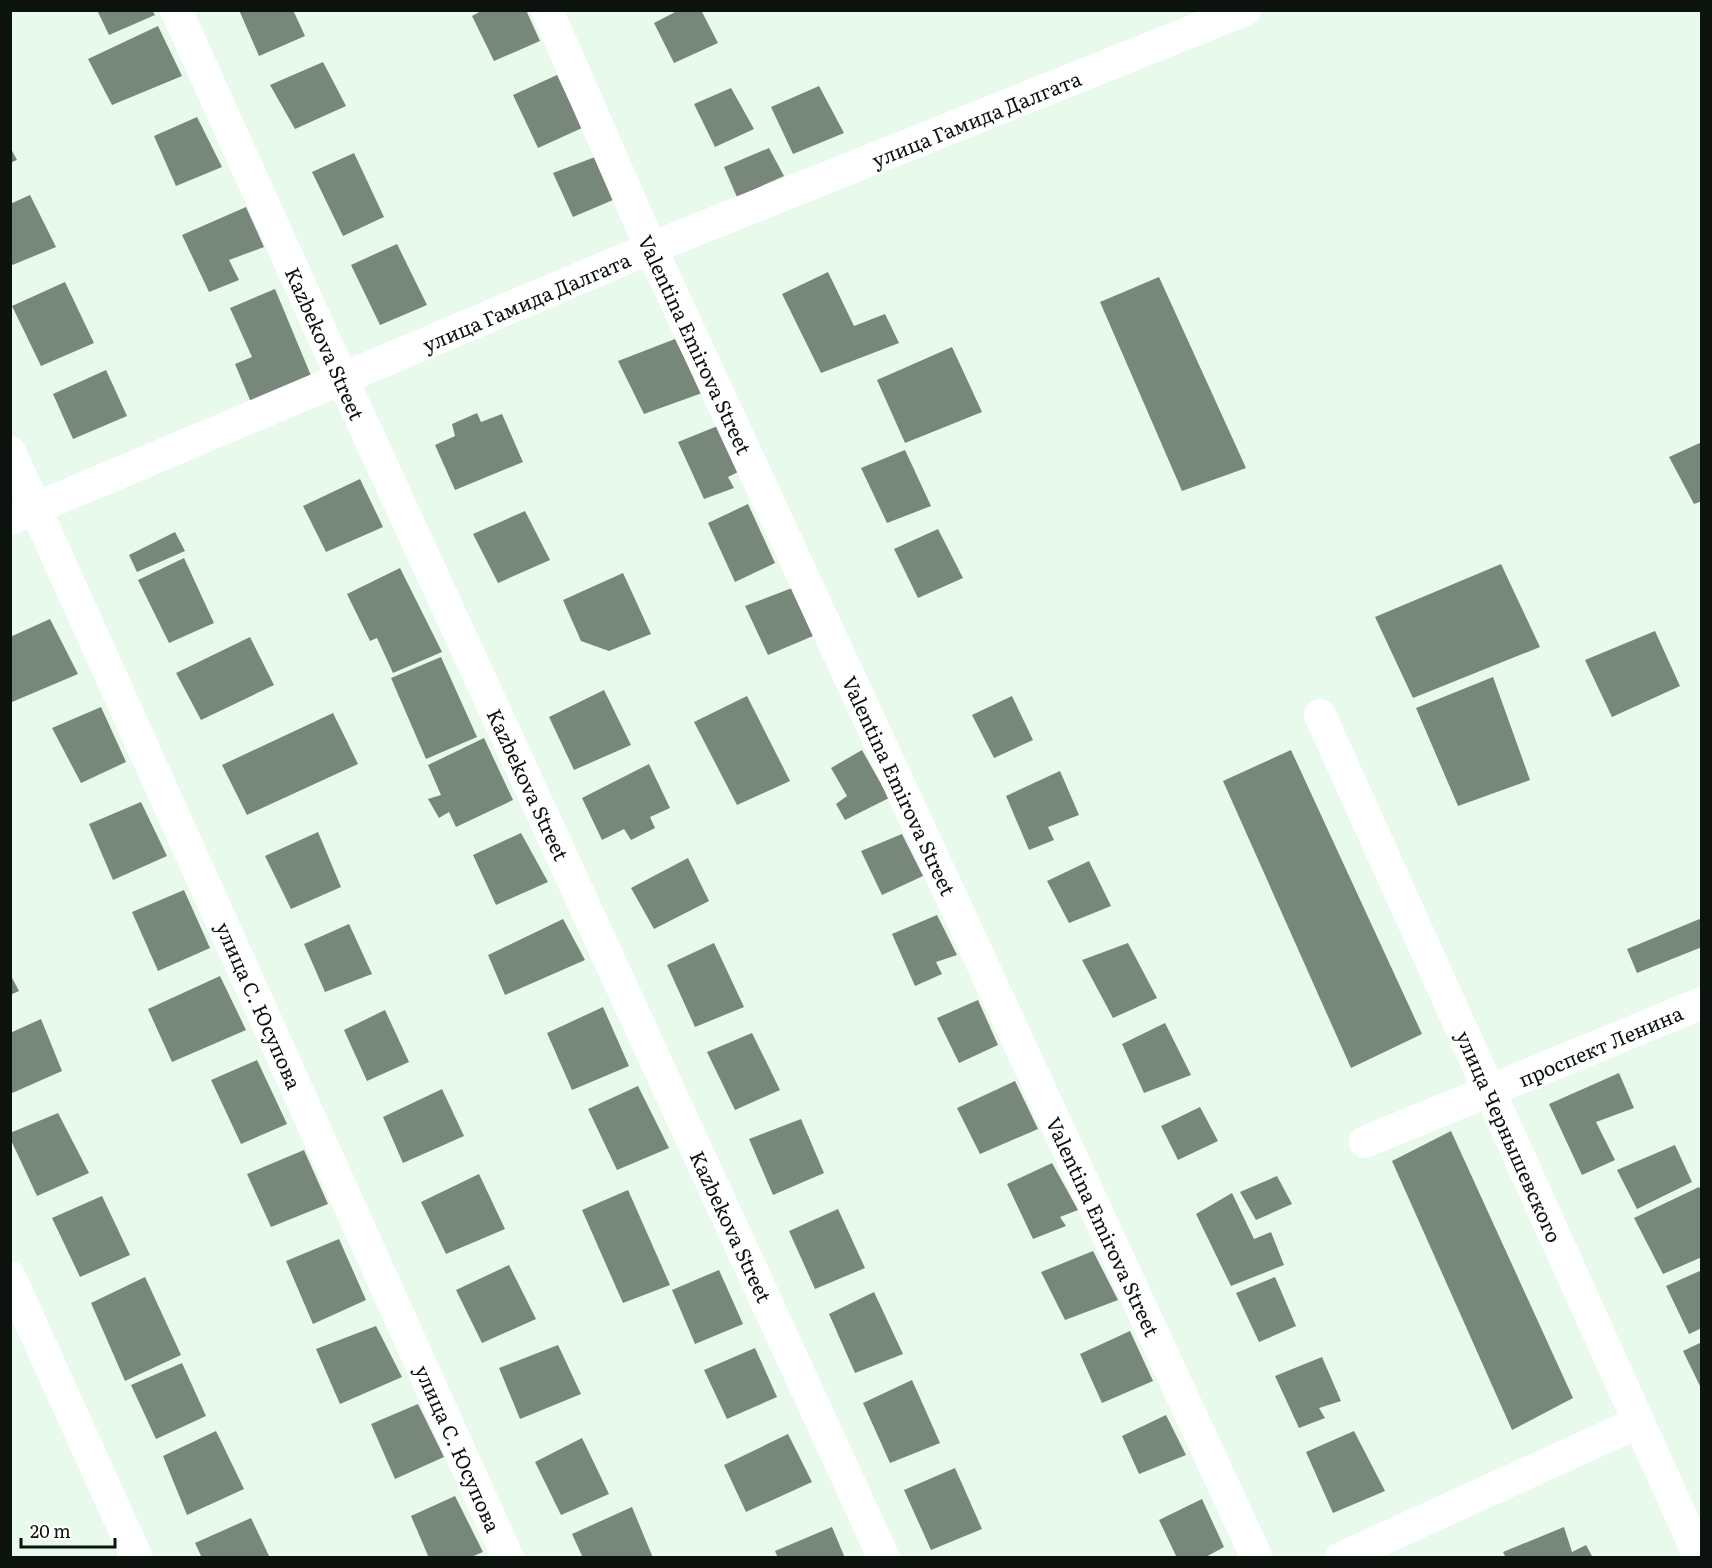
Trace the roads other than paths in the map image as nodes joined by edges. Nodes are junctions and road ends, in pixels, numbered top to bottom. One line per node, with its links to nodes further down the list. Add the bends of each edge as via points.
1 (176, 10): 5 (street, Kazbekova Street)
2 (547, 10): 4 (street, Valentina Emirova Street)
3 (1245, 10): 4 (street, улица Гамида Далгата)
4 (651, 248): 5 (street, улица Гамида Далгата); 17 (street, Valentina Emirova Street)
5 (342, 378): 7 (street, улица Гамида Далгата); 16 (street, Kazbekova Street)
6 (10, 452): 7 (street, улица С. Юсупова)
7 (23, 514): 15 (street, улица С. Юсупова)
8 (1320, 715): 10 (street, улица Чернышевского)
9 (1701, 1003): 10 (street, проспект Ленина)
10 (1490, 1090): 11 (street, проспект Ленина); 13 (street, улица Чернышевского)
11 (1365, 1142)
12 (10, 1277): 14 (street)
13 (1639, 1422): 18 (street); 19 (street, улица Чернышевского)
14 (137, 1557)
15 (508, 1557)
16 (884, 1557)
17 (1257, 1557)
18 (1341, 1557)
19 (1700, 1557)

